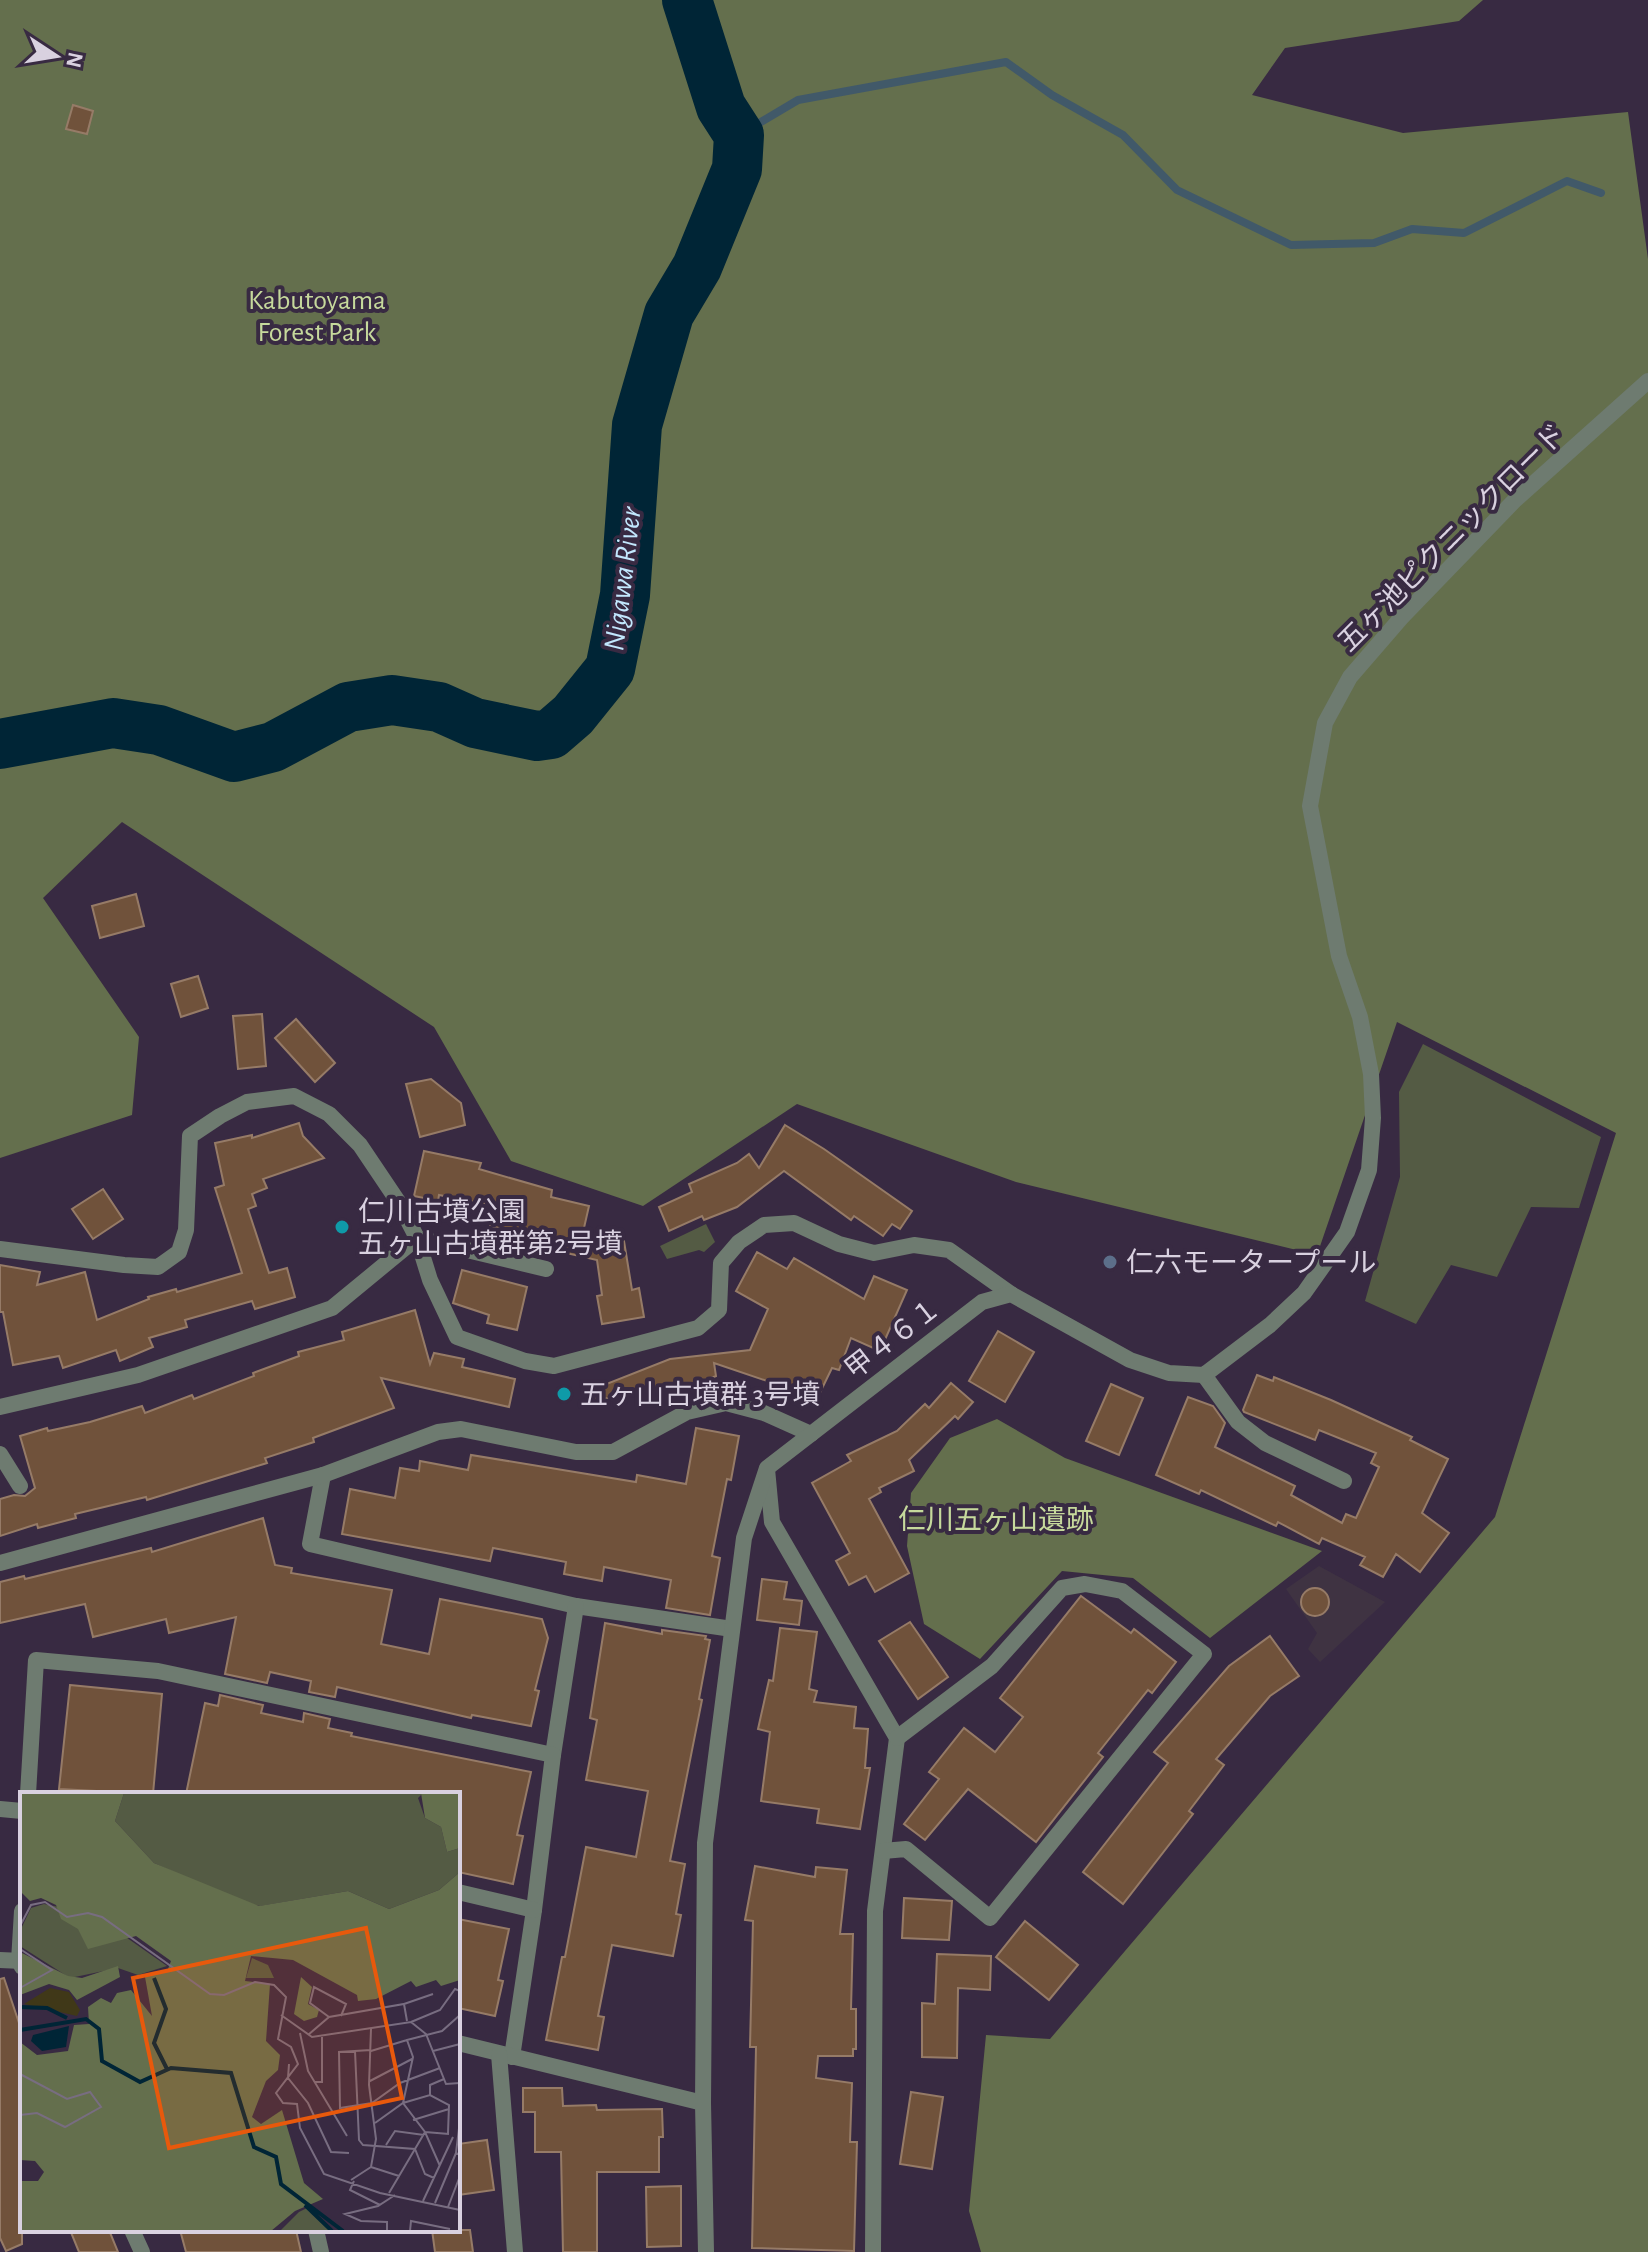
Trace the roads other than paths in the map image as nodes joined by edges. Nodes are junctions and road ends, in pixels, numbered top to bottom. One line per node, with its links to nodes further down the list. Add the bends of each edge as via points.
1 (1648, 381): 6 (street, 五ヶ池ピクニックロード, via 1515,500 1401,618 1350,677 1325,723 1310,806 1339,956 1360,1017 1371,1074 1369,1170 1347,1232 1304,1293)
2 (417, 1238): 3 (street, via 360,1145 329,1114 294,1096 247,1102 190,1136 186,1230 179,1252 158,1267); 4 (street); 5 (street, via 457,1337 554,1366 698,1328 719,1310 721,1263 764,1225 794,1223 874,1253 914,1245 949,1250); 7 (street, via 332,1308 138,1375)
3 (0, 1249)
4 (546, 1269)
5 (1011, 1294): 6 (street, via 1130,1360 1169,1373); 8 (street, 甲４６１, via 982,1302)
6 (1204, 1375): 12 (street, via 1238,1422 1265,1443)
7 (0, 1407)
8 (811, 1434): 10 (street, 甲４６１); 11 (street, via 726,1403 687,1412 613,1452 574,1452 461,1429 438,1432)
9 (0, 1454): 13 (street)
10 (767, 1468): 16 (street, via 744,1538); 17 (street, via 772,1522)
11 (323, 1475): 14 (street); 15 (street, via 310,1544)
12 (1344, 1481)
13 (20, 1486)
14 (0, 1563)
15 (576, 1606): 16 (street); 18 (street)
16 (732, 1629): 29 (street, via 705,1843)
17 (897, 1738): 22 (street); 22 (street, via 992,1666 1062,1588 1085,1584 1122,1591 1204,1654 990,1918 906,1849)
18 (553, 1755): 19 (street, via 158,1671 36,1660); 24 (street)
19 (28, 1792)
20 (0, 1809): 21 (street)
21 (20, 1811)
22 (883, 1851): 36 (street, via 875,1911)
23 (460, 1892): 24 (street)
24 (534, 1910): 28 (street)
25 (0, 1960): 26 (street)
26 (20, 1963)
27 (460, 2044): 28 (street)
28 (506, 2055): 29 (street); 34 (street)
29 (703, 2103): 35 (street)
30 (133, 2232): 32 (street)
31 (316, 2232): 33 (street)
32 (142, 2252)
33 (321, 2252)
34 (515, 2252)
35 (706, 2252)
36 (873, 2252)

